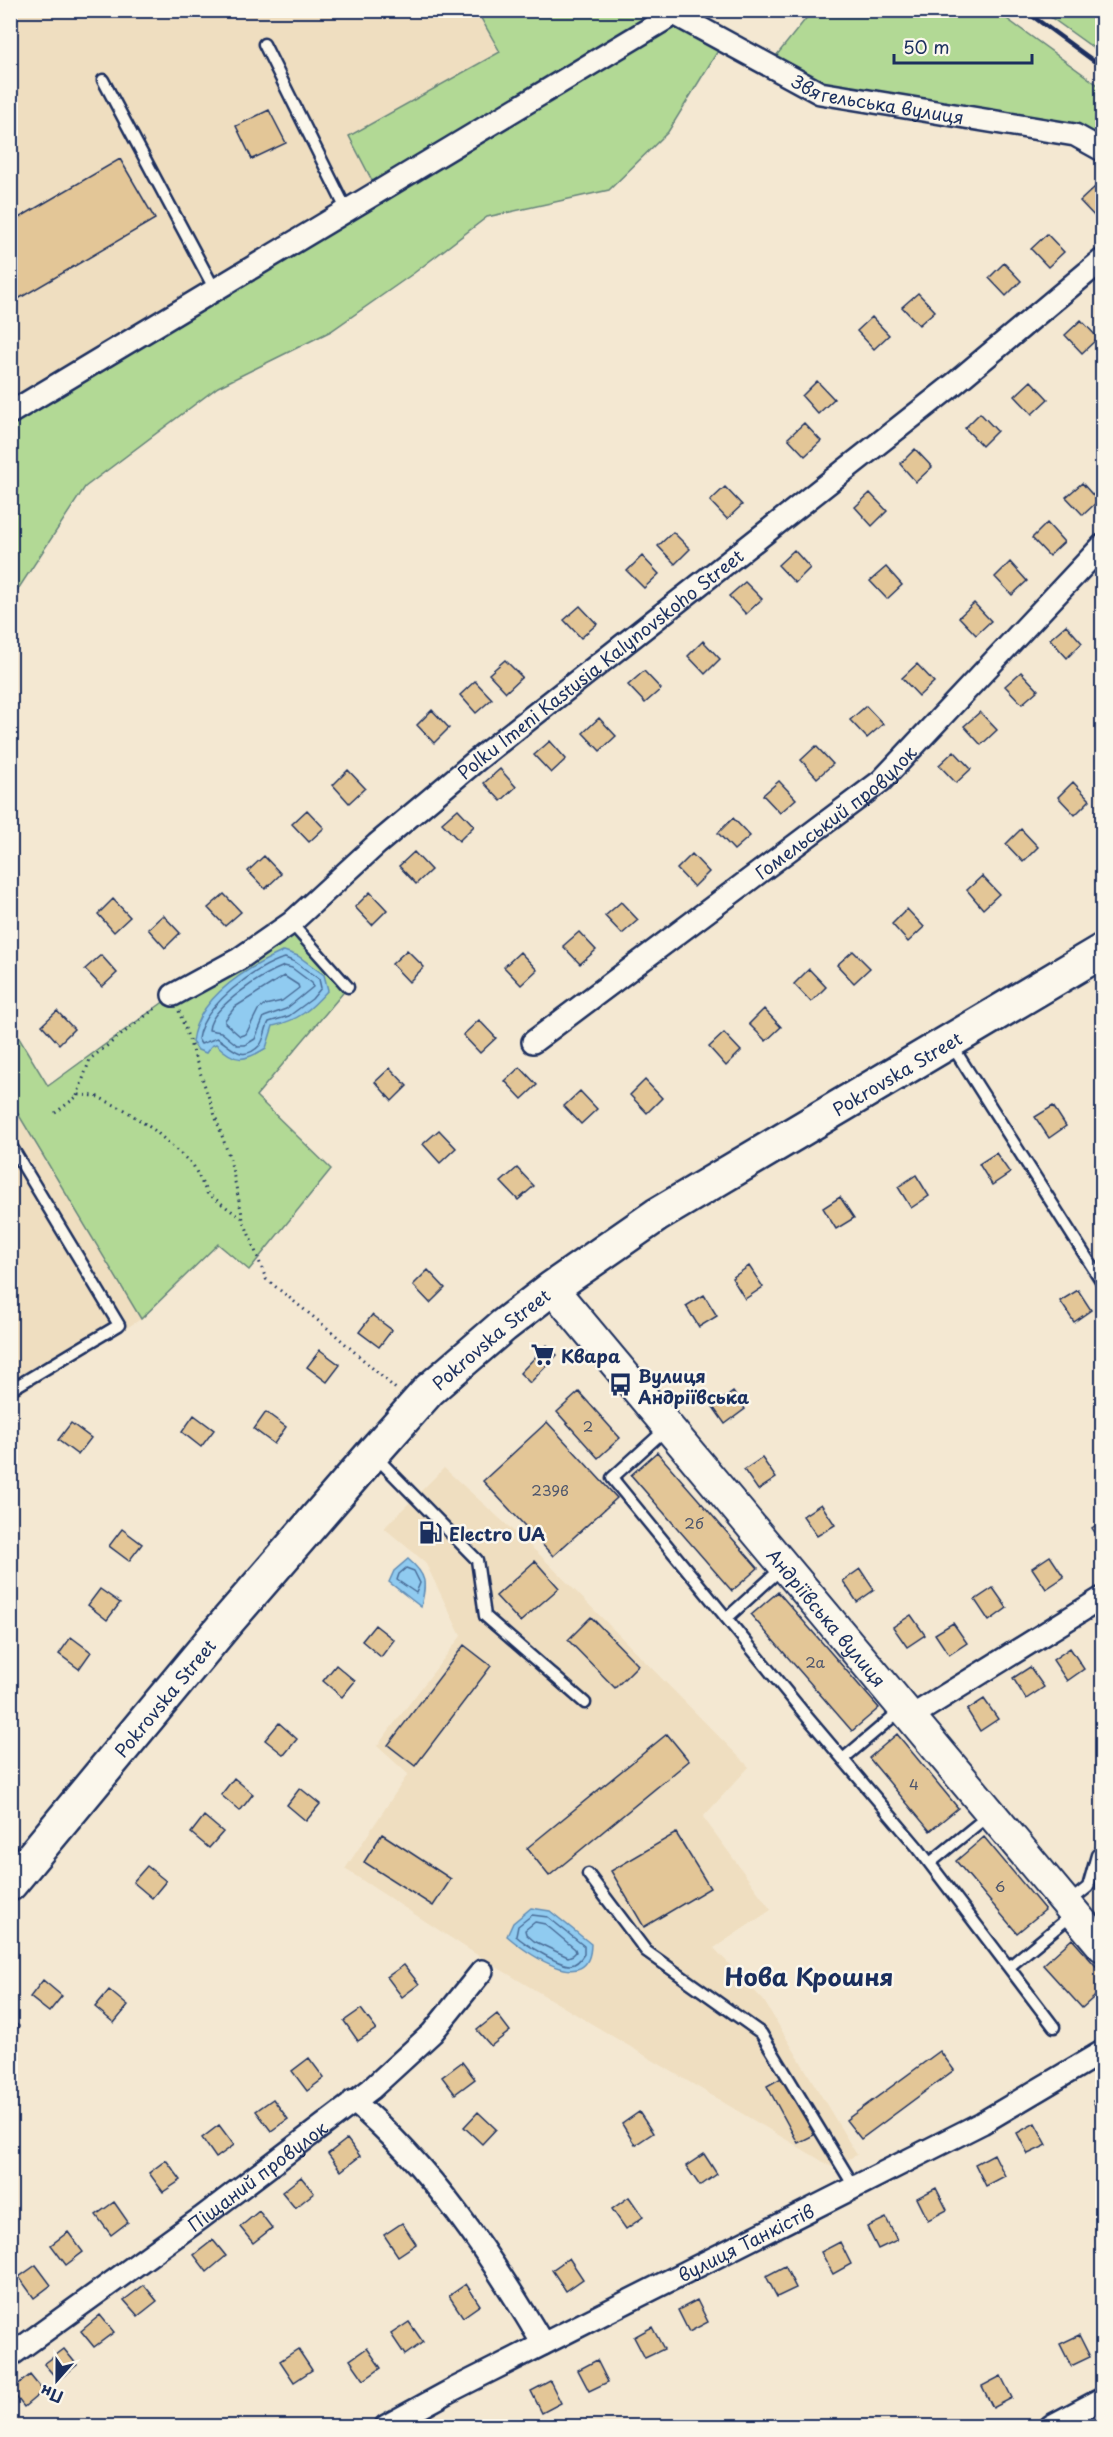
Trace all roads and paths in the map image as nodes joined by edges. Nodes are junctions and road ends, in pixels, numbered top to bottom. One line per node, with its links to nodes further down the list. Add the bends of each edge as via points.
1 (670, 12): 4 (street, Звягельська вулиця, via 820,93 1076,135); 5 (street)
2 (264, 44): 5 (lane)
3 (103, 80): 7 (lane)
4 (1102, 150)
5 (346, 211): 7 (street)
6 (1102, 260): 10 (street, Polku Imeni Kastusia Kalynovskoho Street, via 954,384 477,760)
7 (215, 290): 8 (street)
8 (10, 413)
9 (1102, 546): 14 (street, Гомельський провулок, via 881,781)
10 (291, 923): 12 (lane); 13 (street, Polku Imeni Kastusia Kalynovskoho Street, via 239,959)
11 (1102, 951): 15 (highway, Pokrovska Street)
12 (348, 987)
13 (173, 995): 16 (path, via 90,1059); 19 (path, via 230,1159)
14 (533, 1042)
15 (950, 1042): 20 (lane); 21 (highway, Pokrovska Street, via 657,1215)
16 (77, 1096): 17 (path); 19 (path, via 96,1096 154,1130 193,1165 207,1193)
17 (55, 1113)
18 (10, 1144): 22 (lane, via 119,1325)
19 (243, 1219): 23 (path, via 266,1279)
20 (1102, 1282)
21 (552, 1288): 23 (highway, Pokrovska Street, via 503,1326); 24 (street, Андріївська вулиця)
22 (10, 1390)
23 (415, 1406): 25 (highway, Pokrovska Street)
24 (669, 1426): 26 (street, Андріївська вулиця); 28 (lane, via 612,1478)
25 (373, 1453): 29 (lane, via 477,1560 485,1616); 36 (highway, Pokrovska Street)
26 (786, 1564): 28 (lane); 30 (street, Андріївська вулиця)
27 (1102, 1598): 30 (street)
28 (727, 1618): 31 (lane)
29 (585, 1703)
30 (908, 1711): 31 (lane); 32 (street, Андріївська вулиця)
31 (843, 1759): 34 (lane)
32 (992, 1813): 34 (lane); 37 (street, Андріївська вулиця)
33 (1102, 1851): 37 (lane, via 1097,1855 1088,1887)
34 (930, 1863): 39 (lane)
35 (588, 1874): 44 (lane, via 646,1951 761,2033)
36 (10, 1884)
37 (1071, 1908): 38 (street, Андріївська вулиця); 39 (lane)
38 (1102, 1946)
39 (1009, 1967): 41 (lane)
40 (482, 1971): 43 (street, Піщаний провулок, via 432,2033)
41 (1054, 2027)
42 (1102, 2052): 44 (street, вулиця Танкістів, via 982,2123)
43 (353, 2101): 45 (street, via 410,2155 459,2217); 46 (street, Піщаний провулок, via 201,2218)
44 (855, 2188): 45 (street, вулиця Танкістів)
45 (543, 2344): 48 (street, вулиця Танкістів)
46 (10, 2356)
47 (1102, 2399): 49 (street)
48 (386, 2427)
49 (1051, 2427)

